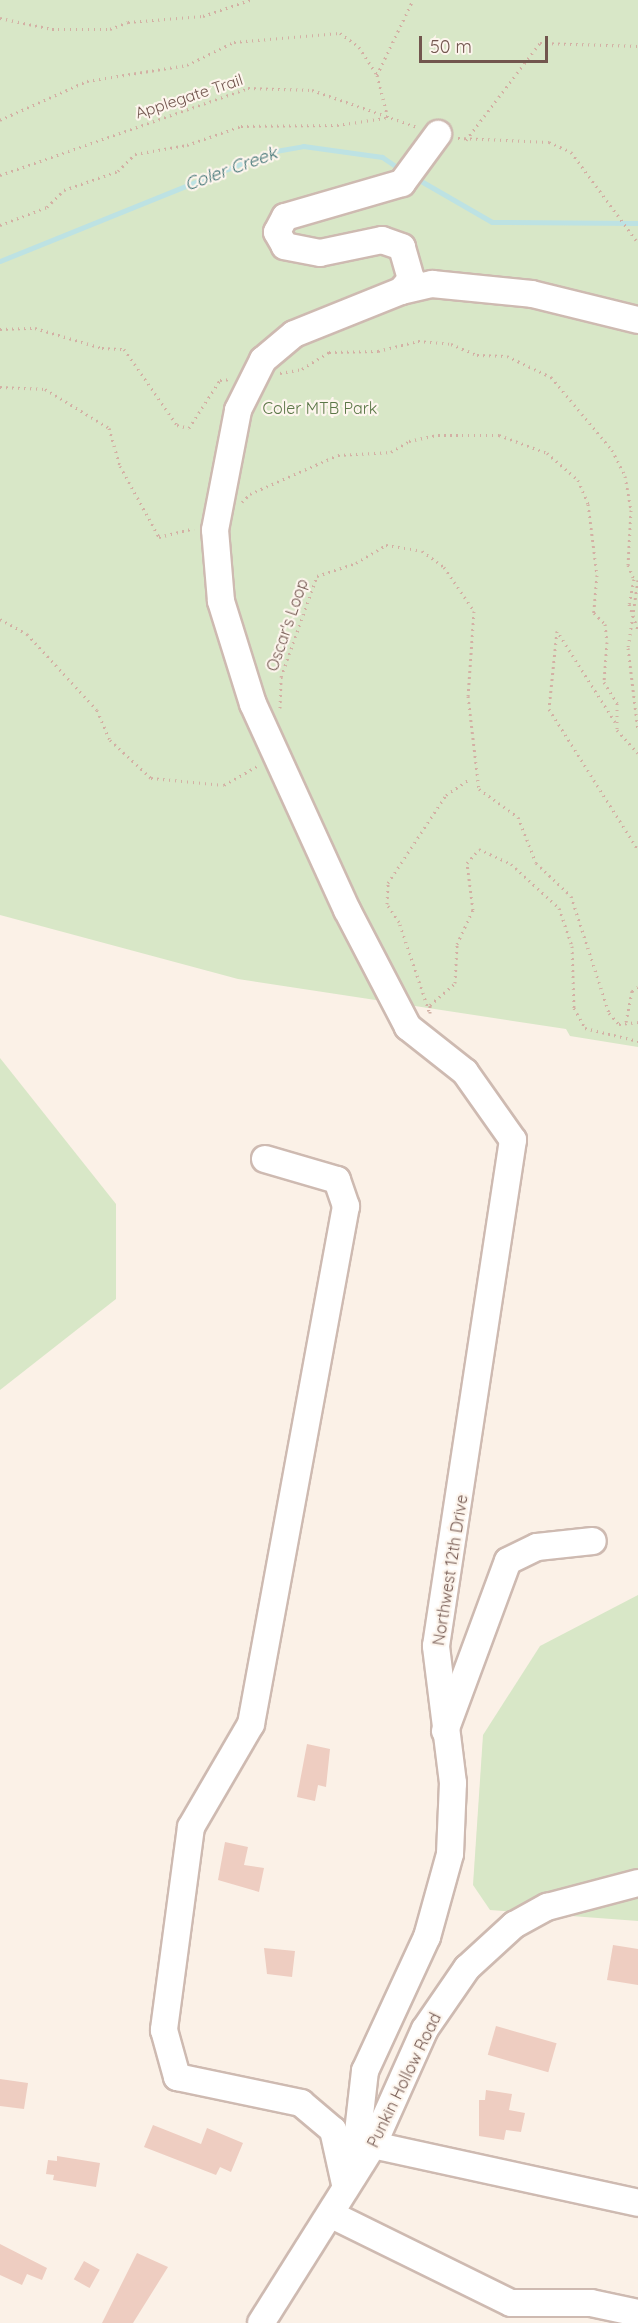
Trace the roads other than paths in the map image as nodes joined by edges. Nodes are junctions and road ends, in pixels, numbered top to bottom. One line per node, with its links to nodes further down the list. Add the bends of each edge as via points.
1 (438, 134): 2 (street, via 432,150 402,183 314,204 285,217 277,232 285,246 305,254 382,240 402,247 411,264 411,279)
2 (401, 291): 3 (street, via 432,284 520,292); 6 (street, Northwest 12th Drive, via 294,334 251,376 223,474 218,515 221,601 272,748 408,1027 465,1072 513,1140 436,1646)
3 (638, 321)
4 (266, 1159): 9 (street, via 337,1180 346,1206 251,1724 191,1827 164,2030 177,2077 301,2103 333,2130)
5 (593, 1541): 6 (street, via 537,1547 508,1561)
6 (445, 1731): 9 (street, Northwest 12th Drive, via 453,1783 450,1854 427,1937 365,2071)
7 (638, 1883): 8 (street, Punkin Hollow Road, via 547,1907 486,1948 425,2029)
8 (373, 2145): 9 (street, Punkin Hollow Road); 10 (street)
9 (349, 2183): 11 (street, Punkin Hollow Road)
10 (638, 2203)
11 (332, 2215): 12 (street, via 511,2303 591,2303); 13 (street, Punkin Hollow Road)
12 (638, 2313)
13 (261, 2323)

